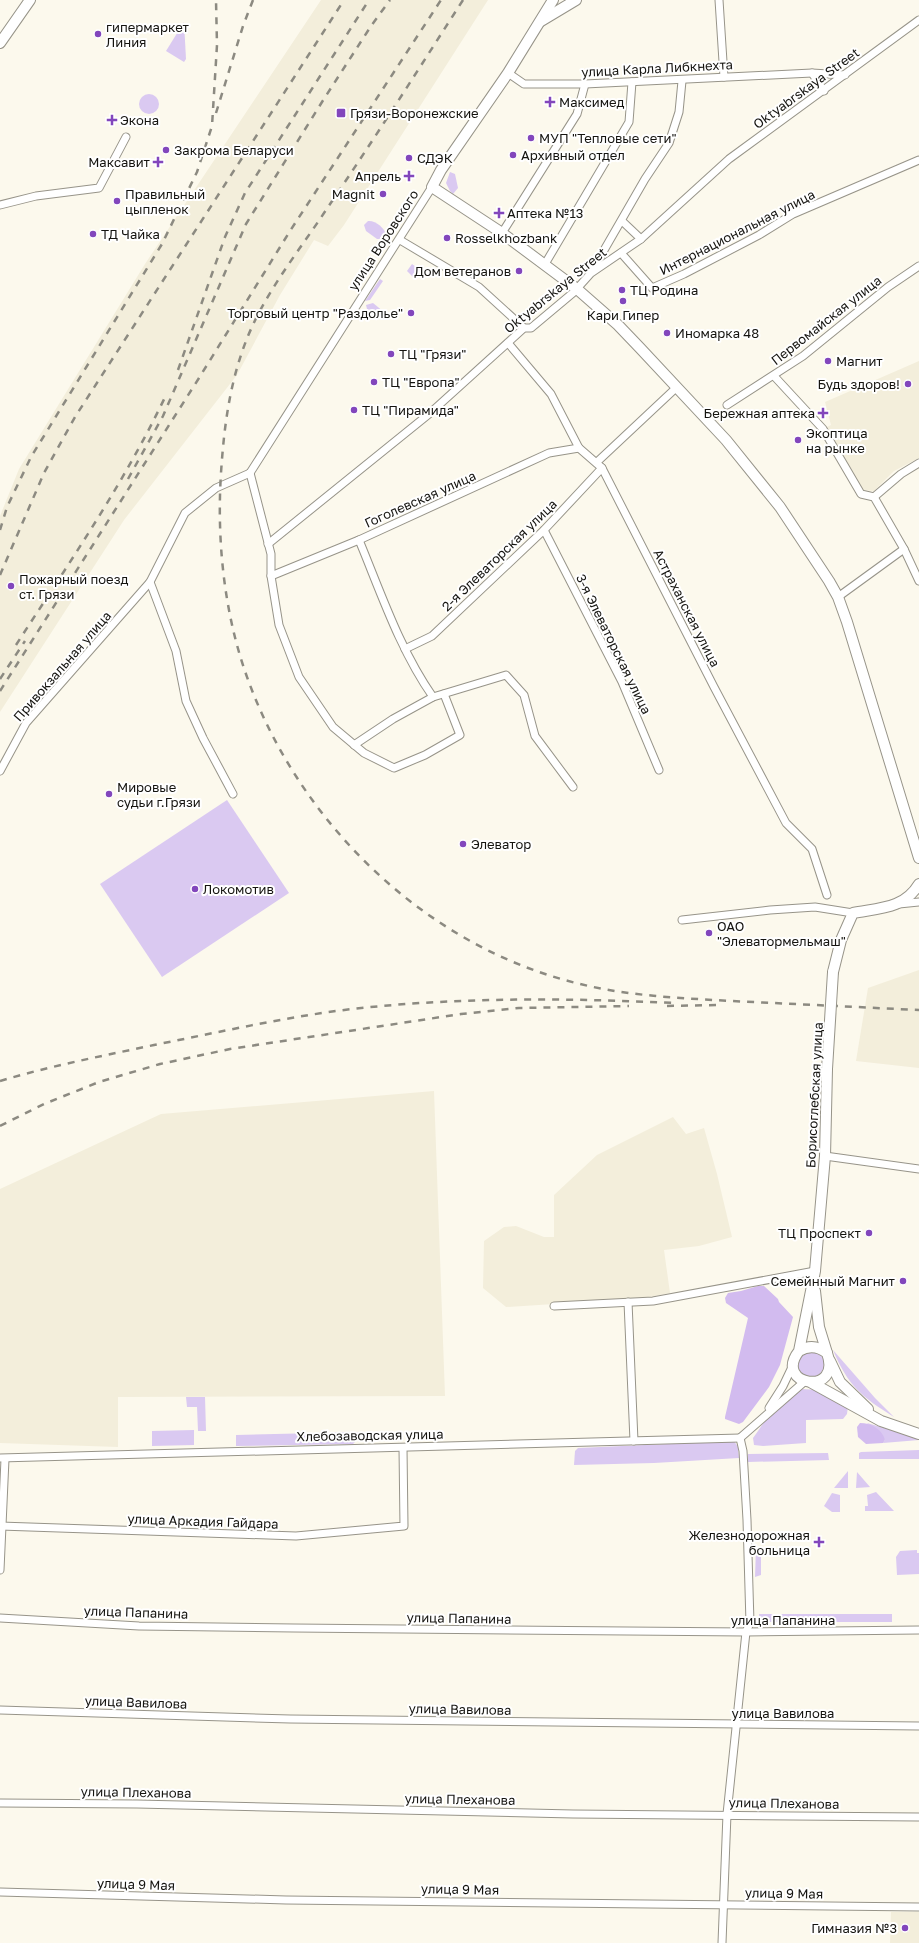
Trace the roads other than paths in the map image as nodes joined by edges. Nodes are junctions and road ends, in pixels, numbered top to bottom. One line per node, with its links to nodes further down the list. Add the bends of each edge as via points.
1 (30, 0): 7 (street)
2 (553, 0): 6 (street, улица Воровского)
3 (576, 0): 6 (street, улица Воровского)
4 (719, 0): 11 (street)
5 (919, 20): 10 (street, Oktyabrskaya Street)
6 (539, 22): 8 (street, улица Воровского)
7 (0, 43)
8 (508, 73): 14 (street, улица Карла Либкнехта, via 524,84); 18 (street, улица Воровского)
9 (812, 73): 10 (street, улица Карла Либкнехта); 11 (street, улица Карла Либкнехта); 15 (street)
10 (844, 75): 15 (street, Oktyabrskaya Street)
11 (724, 77): 12 (street, улица Карла Либкнехта)
12 (682, 81): 13 (street, улица Карла Либкнехта); 20 (street, via 679,112 670,143 645,179)
13 (632, 82): 14 (street, улица Карла Либкнехта); 25 (street, via 629,122)
14 (585, 84): 21 (street, via 577,114)
15 (824, 91): 22 (street, Oktyabrskaya Street, via 729,159)
16 (126, 137): 19 (street, via 99,188 36,196)
17 (919, 160): 24 (street, Интернациональная улица, via 793,214 759,235 652,288)
18 (432, 187): 21 (street); 23 (street, улица Воровского)
19 (0, 205)
20 (622, 221): 22 (street); 27 (street)
21 (502, 234): 25 (street)
22 (641, 239): 24 (street, Oktyabrskaya Street)
23 (400, 240): 29 (street, via 479,287); 38 (street, улица Воровского)
24 (622, 253): 27 (street, Oktyabrskaya Street)
25 (545, 264): 28 (street)
26 (919, 266): 31 (street, Первомайская улица, via 888,287 803,356)
27 (591, 273): 28 (street, Oktyabrskaya Street)
28 (577, 289): 29 (street, Oktyabrskaya Street, via 531,328); 32 (street, via 618,325)
29 (524, 328): 30 (street, Oktyabrskaya Street)
30 (508, 343): 34 (street, Астраханская улица, via 551,394); 42 (street, Oktyabrskaya Street, via 429,414)
31 (774, 376): 33 (street, Первомайская улица); 39 (street, via 823,429 861,494)
32 (677, 387): 35 (street); 47 (street, via 726,440 780,507)
33 (727, 405)
34 (580, 448): 35 (street, Астраханская улица); 41 (street, Гоголевская улица, via 549,453)
35 (597, 462): 37 (street, Астраханская улица)
36 (919, 463): 39 (street, via 901,474)
37 (602, 468): 40 (street, 2-я Элеваторская улица); 58 (street, Астраханская улица, via 786,823 812,849)
38 (250, 473): 42 (street); 46 (street, Привокзальная улица, via 216,488 185,513)
39 (874, 497): 43 (street)
40 (544, 530): 48 (street, 2-я Элеваторская улица, via 432,636); 52 (street, 3-я Элеваторская улица, via 622,682)
41 (359, 540): 44 (street, Гоголевская улица); 48 (street)
42 (268, 544): 44 (street, via 271,554)
43 (904, 549): 45 (street); 47 (street)
44 (271, 576): 51 (street, via 279,625 300,677 333,727)
45 (919, 581)
46 (150, 582): 53 (street, Привокзальная улица, via 26,723); 55 (street, via 176,651 186,701)
47 (838, 597): 56 (street)
48 (405, 649): 50 (street)
49 (444, 694): 50 (street); 51 (street, via 460,735 448,742 394,768); 54 (street, via 506,675 524,695 535,736)
50 (433, 697): 51 (street)
51 (354, 745)
52 (659, 770)
53 (0, 771)
54 (573, 787)
55 (233, 794)
56 (919, 858)
57 (919, 884): 60 (street, via 912,895)
58 (827, 895)
59 (919, 902): 60 (street)
60 (898, 904): 61 (street)
61 (853, 913): 62 (street, via 814,908); 63 (street, Борисоглебская улица, bridge, via 841,940 833,972)
62 (682, 920)
63 (825, 1156): 64 (street); 65 (street, Борисоглебская улица)
64 (919, 1169)
65 (815, 1276): 66 (street, via 658,1300); 68 (street); 69 (street, via 818,1327)
66 (628, 1302): 67 (street); 76 (street)
67 (554, 1306)
68 (799, 1351): 69 (street, via 813,1346); 70 (street, via 794,1357)
69 (828, 1357): 71 (street, via 829,1370 826,1375 819,1381); 73 (street, via 840,1382)
70 (793, 1365): 71 (street, via 795,1373); 72 (street)
71 (808, 1382): 72 (street); 73 (street)
72 (765, 1414): 75 (street)
73 (881, 1421): 74 (street)
74 (919, 1434)
75 (740, 1438): 76 (street, Хлебозаводская улица); 83 (street, via 743,1451 750,1597 750,1623)
76 (634, 1441): 77 (street, Хлебозаводская улица)
77 (403, 1448): 78 (street, Хлебозаводская улица); 79 (street, улица Аркадия Гайдара, via 404,1526 296,1536)
78 (2, 1459): 79 (street)
79 (1, 1526): 80 (street)
80 (0, 1570)
81 (0, 1618): 83 (street, улица Папанина, via 139,1626)
82 (919, 1630): 83 (street, улица Папанина)
83 (746, 1632): 85 (street)
84 (0, 1710): 85 (street, улица Вавилова, via 297,1719)
85 (736, 1725): 86 (street, улица Вавилова); 88 (street)
86 (919, 1726)
87 (0, 1803): 88 (street, улица Плеханова, via 573,1814)
88 (727, 1814): 89 (street, улица Плеханова); 91 (street)
89 (919, 1817)
90 (0, 1892): 91 (street, улица 9 Мая, via 286,1900)
91 (722, 1904): 92 (street, улица 9 Мая); 93 (street)
92 (919, 1907)
93 (722, 1943)

